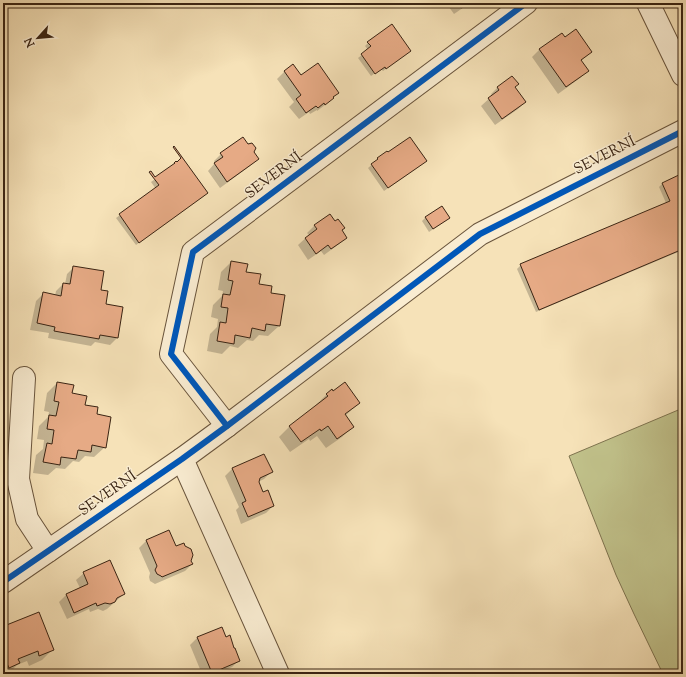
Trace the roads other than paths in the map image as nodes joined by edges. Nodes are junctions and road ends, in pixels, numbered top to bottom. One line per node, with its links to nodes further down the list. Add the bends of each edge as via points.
1 (526, 3): 6 (street, SEVERNÍ, via 193,252 172,354)
2 (648, 3): 3 (street)
3 (683, 76)
4 (683, 131): 6 (street, SEVERNÍ, via 480,234)
5 (24, 378): 8 (street, via 18,479 27,519)
6 (226, 426): 7 (street, SEVERNÍ)
7 (182, 459): 8 (street, SEVERNÍ); 10 (street)
8 (48, 551): 9 (street, SEVERNÍ)
9 (3, 582)
10 (278, 674)

